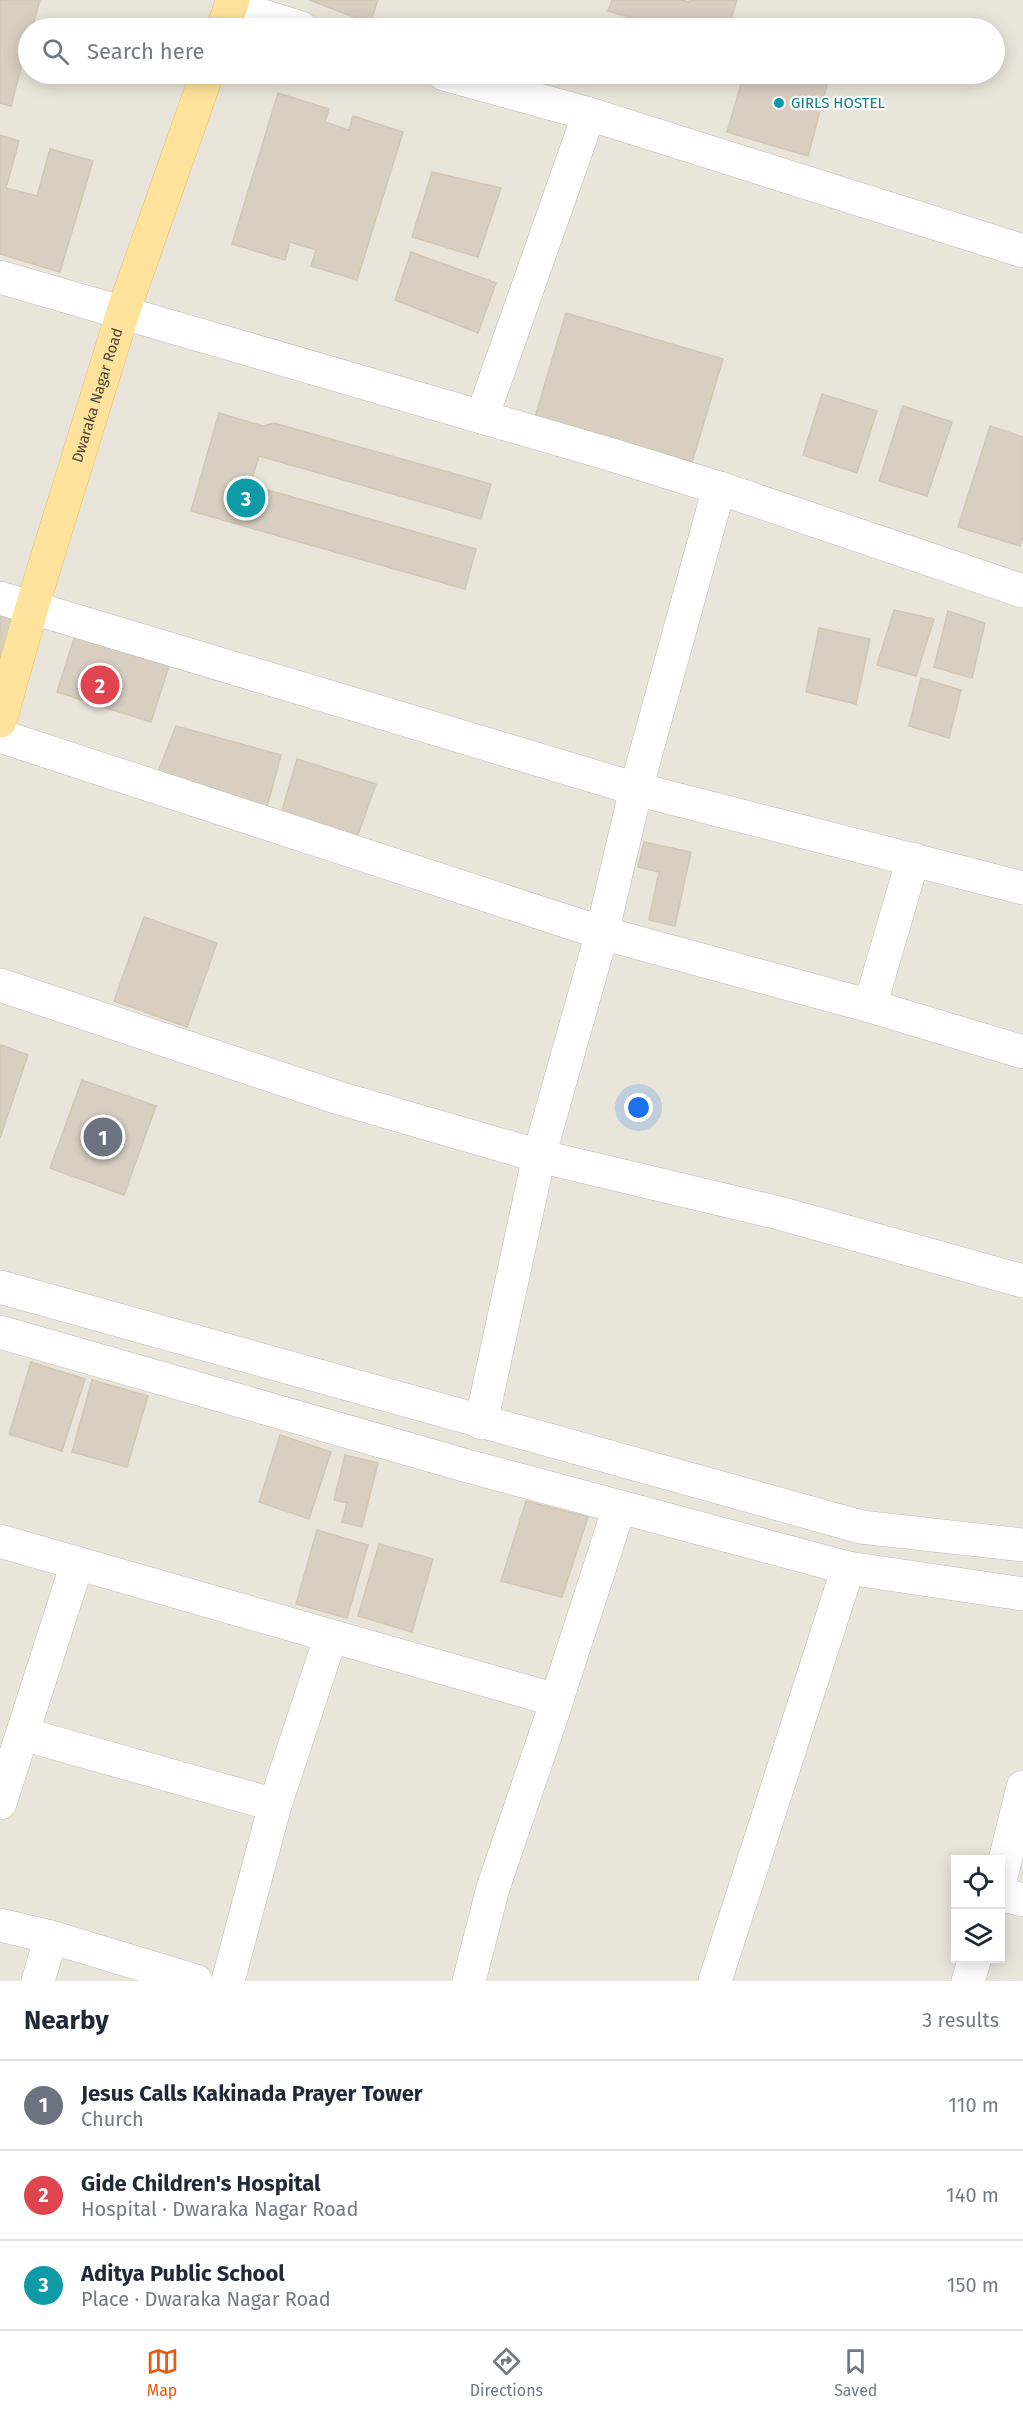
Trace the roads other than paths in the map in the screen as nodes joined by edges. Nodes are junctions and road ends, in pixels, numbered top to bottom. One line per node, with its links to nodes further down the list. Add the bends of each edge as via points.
1 (229, 12): 2 (street)
2 (256, 18)
3 (203, 84): 8 (main road, Dwaraka Nagar Road)
4 (480, 84): 5 (street)
5 (589, 114): 6 (street); 9 (street)
6 (1023, 250)
7 (0, 277): 8 (street)
8 (123, 312): 9 (street); 13 (main road, Dwaraka Nagar Road)
9 (482, 417): 10 (street)
10 (719, 488): 11 (street); 16 (street)
11 (1023, 591)
12 (0, 598): 13 (street)
13 (32, 607): 14 (main road, Dwaraka Nagar Road); 16 (street)
14 (0, 721)
15 (0, 736): 19 (street)
16 (636, 789): 17 (street); 19 (street)
17 (913, 860): 18 (street); 21 (street)
18 (1023, 888)
19 (602, 933): 21 (street); 23 (street)
20 (0, 986): 23 (street, via 339,1098)
21 (870, 1006): 22 (street)
22 (1023, 1052)
23 (539, 1156): 24 (street, via 778,1213); 27 (street)
24 (1023, 1281)
25 (0, 1287): 27 (street)
26 (0, 1332): 28 (street)
27 (481, 1422): 30 (street, via 861,1527)
28 (619, 1508): 32 (street); 35 (street)
29 (0, 1541): 31 (street)
30 (1023, 1545)
31 (77, 1564): 34 (street); 36 (street)
32 (848, 1568): 33 (street); 52 (street)
33 (1023, 1594)
34 (331, 1636): 35 (street); 39 (street)
35 (556, 1700): 51 (street, via 493,1888)
36 (23, 1734): 38 (street); 39 (street)
37 (1023, 1787): 40 (street)
38 (0, 1803)
39 (275, 1805): 50 (street)
40 (1005, 1861)
41 (1023, 1893): 42 (street)
42 (1005, 1894)
43 (1005, 1895): 44 (street)
44 (1023, 1900)
45 (0, 1925): 46 (street)
46 (51, 1937): 48 (street); 49 (street)
47 (974, 1963): 53 (street)
48 (38, 1981)
49 (196, 1981)
50 (228, 1981)
51 (469, 1981)
52 (716, 1981)
53 (968, 1981)

